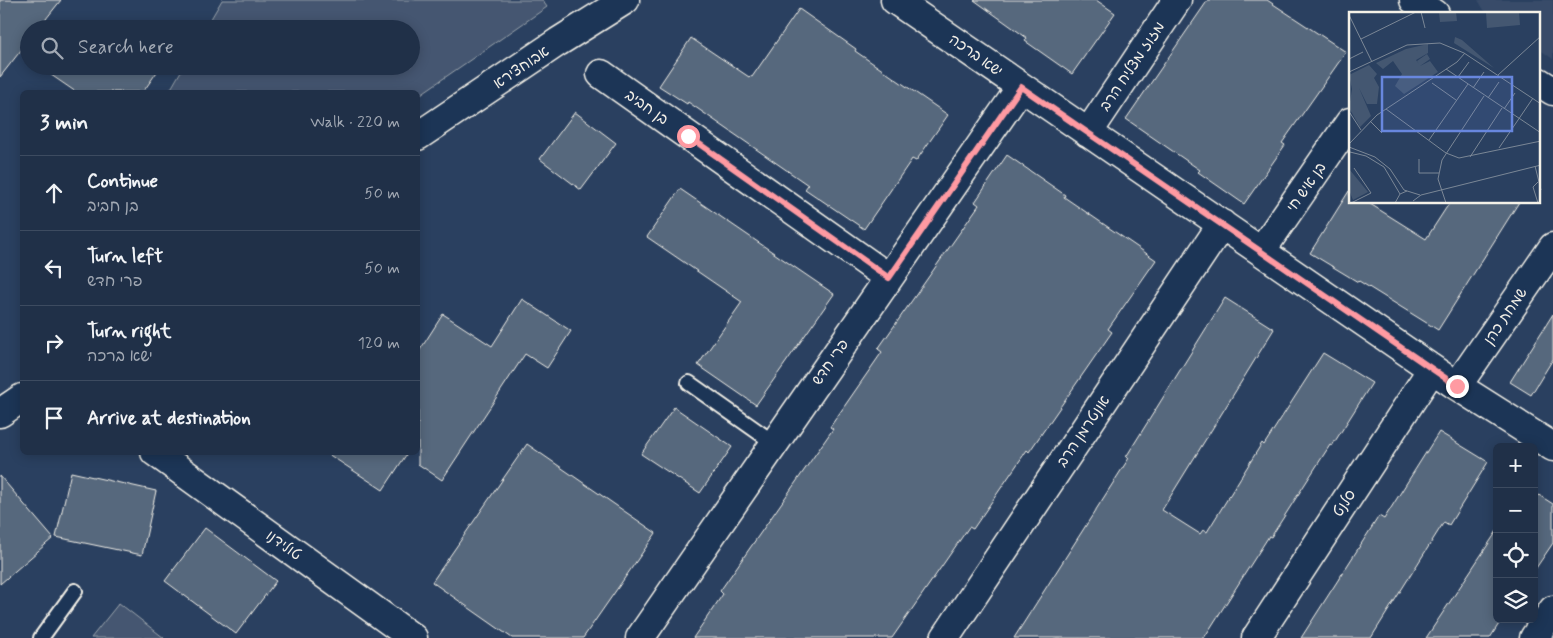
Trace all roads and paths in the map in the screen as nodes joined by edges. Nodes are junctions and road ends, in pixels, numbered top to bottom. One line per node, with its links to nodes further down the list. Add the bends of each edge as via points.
1 (625, 0): 12 (street, אבוחצירא)
2 (1177, 0): 11 (street, מזוז מצליח הרב)
3 (1414, 0): 5 (street)
4 (901, 1): 8 (street, ישא ברכה)
5 (1432, 12)
6 (601, 74): 16 (street, בן חביב)
7 (1540, 83): 9 (street)
8 (1021, 87): 11 (street, ישא ברכה); 16 (street, פרי חדש)
9 (1553, 91)
10 (1349, 123): 15 (street, בן איש חי)
11 (1088, 132): 13 (street, ישא ברכה)
12 (420, 135)
13 (1222, 224): 15 (street, ישא ברכה); 30 (street, אונטרמן הרב)
14 (1553, 247): 19 (street, שמחת כהן)
15 (1261, 251): 17 (street, ישא ברכה)
16 (889, 278): 22 (street, פרי חדש)
17 (1432, 369): 19 (street, ישא ברכה); 31 (street, סלנט)
18 (689, 383): 22 (lane)
19 (1457, 386): 23 (street, ישא ברכה)
20 (20, 399): 21 (street)
21 (0, 413)
22 (774, 443): 29 (street, פרי חדש)
23 (1553, 447)
24 (159, 455): 28 (street, טולידנו)
25 (75, 591): 27 (lane)
26 (1553, 610): 32 (street)
27 (41, 638)
28 (413, 638)
29 (640, 638)
30 (945, 638)
31 (1256, 638)
32 (1534, 638)

